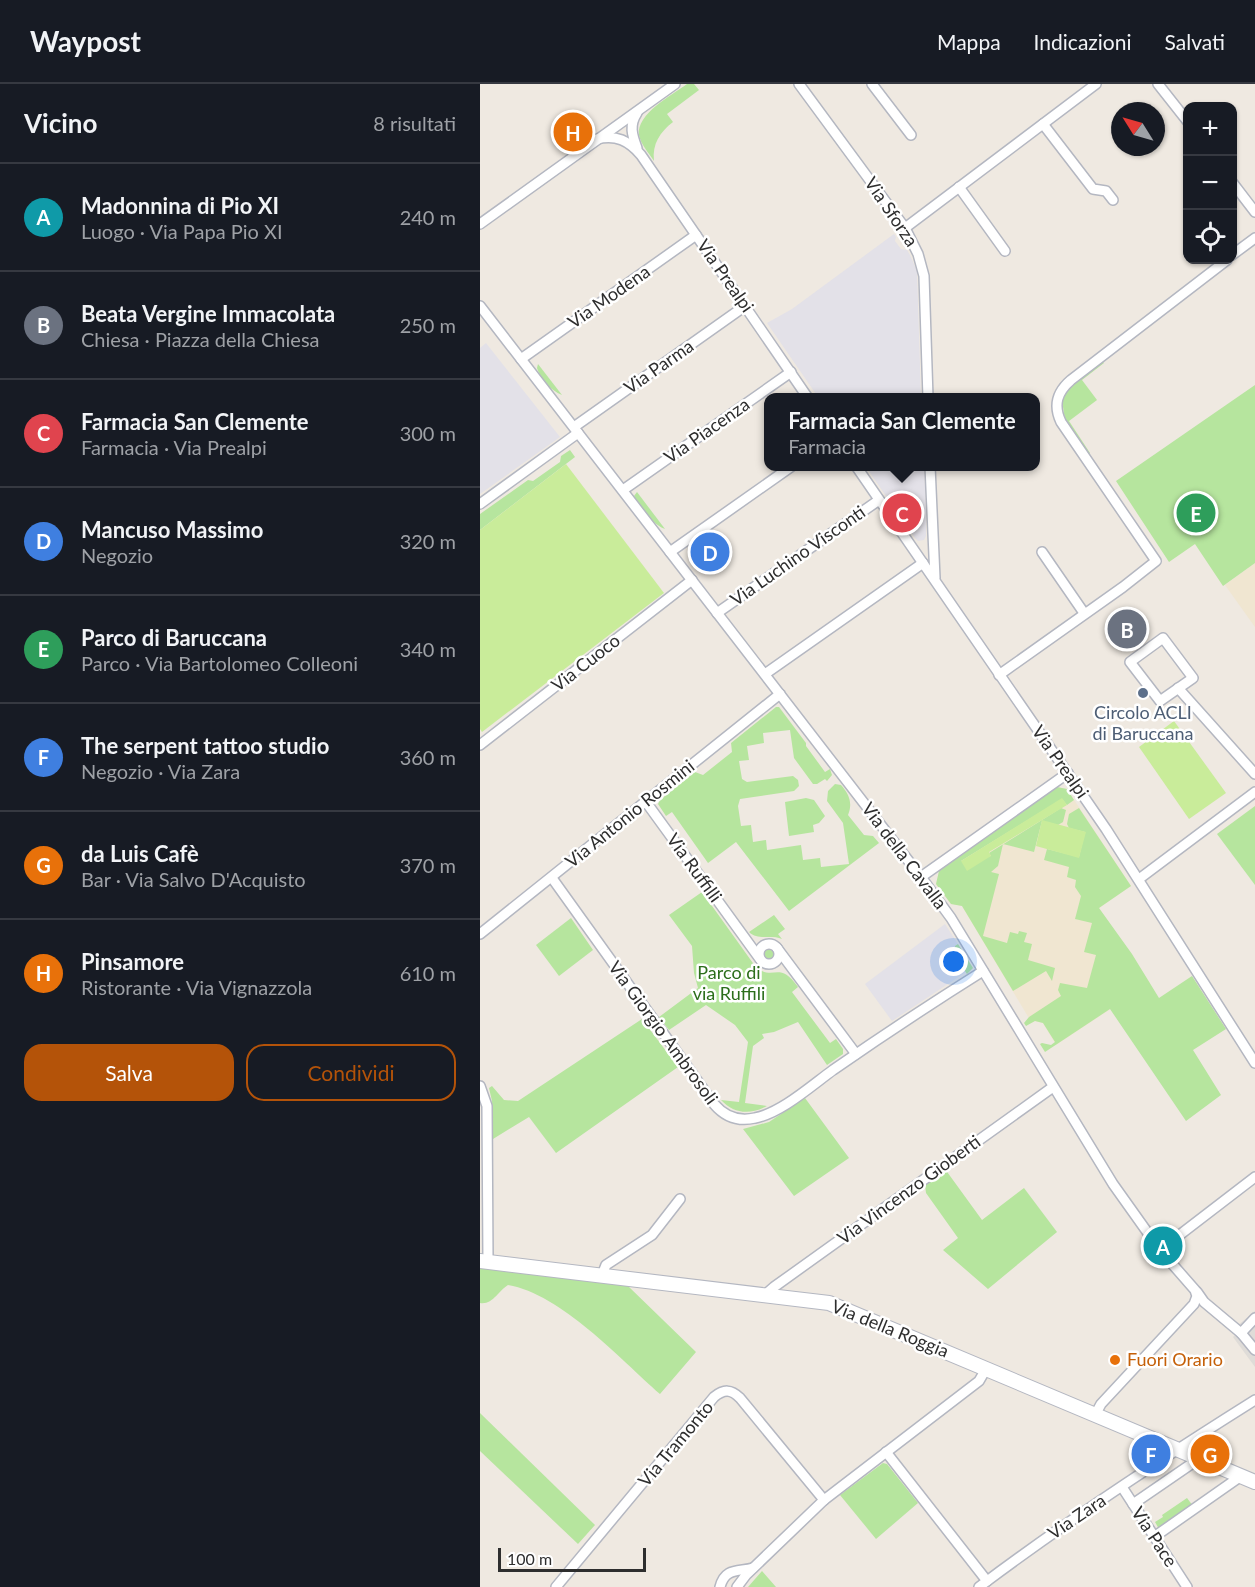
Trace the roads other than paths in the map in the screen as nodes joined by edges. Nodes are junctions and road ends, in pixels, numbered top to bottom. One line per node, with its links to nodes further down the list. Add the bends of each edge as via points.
1 (675, 84): 6 (street)
2 (799, 84): 17 (street, Via Sforza)
3 (872, 84): 9 (street)
4 (1096, 84): 8 (street)
5 (1158, 84): 7 (street)
6 (638, 110): 10 (street); 11 (street, Via Prealpi, via 632,131)
7 (1183, 116)
8 (1043, 124): 12 (street); 14 (street, via 1094,189 1106,191)
9 (912, 135)
10 (597, 139): 11 (street, Via Prealpi, via 620,139); 16 (street)
11 (641, 155): 18 (street, Via Prealpi)
12 (958, 187): 17 (street); 20 (street)
13 (1237, 187): 15 (street)
14 (1113, 200)
15 (1255, 212)
16 (480, 224)
17 (905, 228): 28 (street, Via Sforza, via 924,276)
18 (696, 235): 24 (street, Via Prealpi); 25 (street, Via Modena)
19 (1255, 238): 21 (street)
20 (1005, 252)
21 (1237, 252)
22 (1222, 264): 44 (street, via 1060,391 1057,409 1061,422 1156,561)
23 (480, 306): 25 (street, Via della Cavalla)
24 (745, 306): 26 (street, Via Prealpi); 29 (street, Via Parma)
25 (521, 359): 29 (street, Via della Cavalla)
26 (791, 372): 27 (street, Via Prealpi); 33 (street, Via Piacenza)
27 (805, 393)
28 (928, 393)
29 (576, 430): 33 (street, Via della Cavalla); 35 (street)
30 (785, 471): 37 (street)
31 (859, 471): 34 (street, Via Prealpi)
32 (930, 471): 36 (street)
33 (623, 490): 37 (street, Via della Cavalla)
34 (879, 500): 39 (street, Via Prealpi); 43 (street, Via Luchino Visconti)
35 (480, 504)
36 (933, 532): 39 (street, via 927,547); 41 (street)
37 (670, 552): 42 (street, Via della Cavalla)
38 (1042, 552): 44 (street)
39 (917, 554): 40 (street, Via Prealpi)
40 (923, 563): 41 (street, Via Prealpi); 45 (street)
41 (935, 579): 46 (street, Via Prealpi)
42 (692, 580): 43 (street, Via della Cavalla); 49 (street, Via Cuoco)
43 (717, 613): 45 (street, Via della Cavalla)
44 (1084, 613): 46 (street)
45 (765, 675): 48 (street, Via della Cavalla)
46 (999, 675): 50 (street, Via Prealpi)
47 (1178, 688): 47 (street, via 1160,700 1130,662 1163,638 1193,678); 51 (street)
48 (780, 694): 53 (street, Via Antonio Rosmini); 54 (street, Via della Cavalla)
49 (480, 745)
50 (1068, 773): 54 (street); 56 (street, Via Prealpi)
51 (1255, 774)
52 (1255, 792): 56 (street)
53 (646, 802): 55 (street, Via Antonio Rosmini); 58 (street, Via Ruffilli)
54 (921, 877): 62 (street, Via della Cavalla)
55 (552, 878): 57 (street, Via Antonio Rosmini); 63 (street, Via Giorgio Ambrosoli, via 714,1104 728,1116 743,1120 770,1113)
56 (1139, 879): 64 (street, Via Prealpi)
57 (480, 934)
58 (741, 934): 59 (street); 60 (street, Via Ruffilli)
59 (773, 946): 60 (street, via 761,948 759,953); 60 (street, via 780,954 778,960); 61 (street)
60 (765, 962): 61 (street)
61 (796, 971): 63 (street)
62 (983, 971): 63 (street, Via Giorgio Ambrosoli); 66 (street, Via della Cavalla)
63 (856, 1054)
64 (1255, 1063)
65 (480, 1086): 70 (street, via 487,1106)
66 (1053, 1088): 69 (street, Via della Cavalla); 72 (street, Via Vincenzo Gioberti)
67 (1255, 1176): 69 (street)
68 (680, 1199): 71 (street, via 656,1231 606,1265)
69 (1160, 1250): 73 (street, Via della Cavalla)
70 (484, 1261): 71 (street, Via della Roggia)
71 (602, 1275): 72 (street, Via della Roggia)
72 (766, 1294): 77 (street, Via della Roggia, via 829,1303)
73 (1198, 1299): 75 (street, Via della Cavalla); 79 (street)
74 (1255, 1318): 75 (street)
75 (1241, 1333): 76 (street, Via della Cavalla)
76 (1255, 1350)
77 (986, 1369): 79 (street, Via della Roggia); 81 (street, via 979,1381)
78 (1255, 1400): 80 (street, Via Zara)
79 (1095, 1415): 80 (street, Via della Roggia)
80 (1176, 1449): 82 (street, Via della Roggia); 85 (street, Via Zara)
81 (886, 1452): 86 (street); 90 (street)
82 (1200, 1458): 83 (street, Via della Roggia); 87 (street)
83 (1241, 1476): 84 (street, Via della Roggia); 88 (street)
84 (1255, 1482)
85 (1122, 1487): 87 (street, Via Pace); 90 (street, Via Zara)
86 (824, 1500): 89 (street); 91 (street, Via Tramonto, via 736,1394 723,1391 696,1418)
87 (1133, 1504): 88 (street, Via Pace)
88 (1154, 1537): 94 (street, Via Pace)
89 (753, 1568): 92 (street, via 732,1571); 93 (street)
90 (983, 1584)
91 (556, 1587)
92 (720, 1587)
93 (737, 1587)
94 (1187, 1587)

